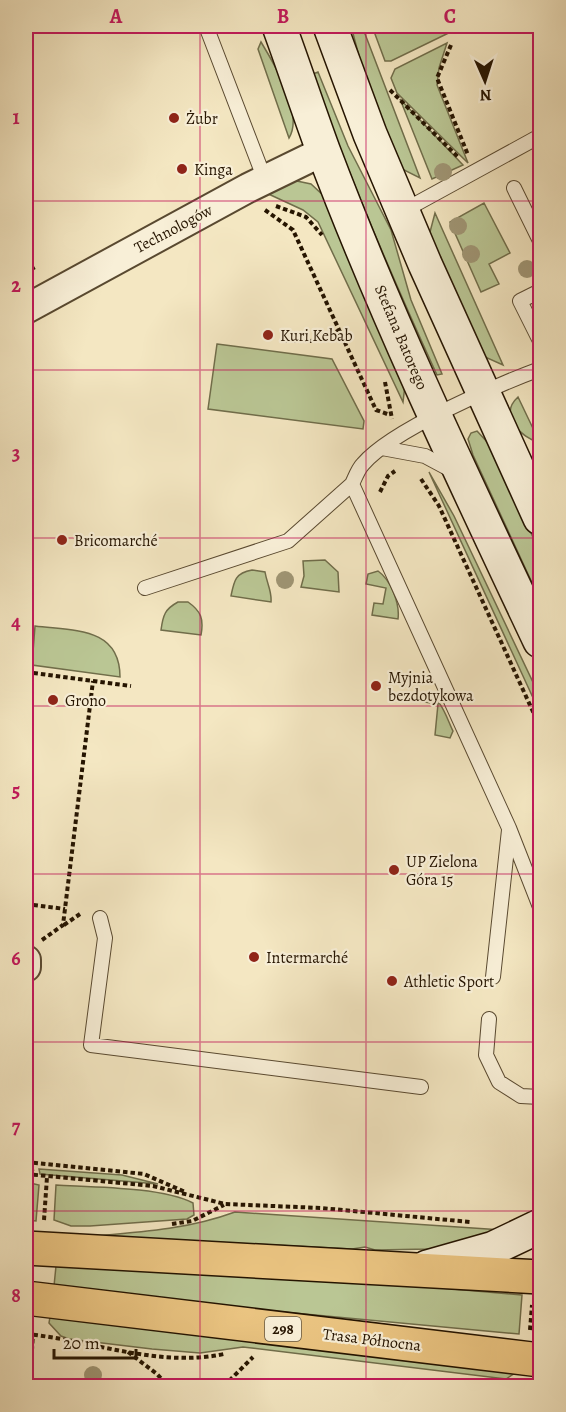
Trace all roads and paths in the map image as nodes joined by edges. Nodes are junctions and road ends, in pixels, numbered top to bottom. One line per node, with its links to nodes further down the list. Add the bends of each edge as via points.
1 (206, 26): 10 (lane)
2 (279, 26): 7 (main road, Stefana Batorego)
3 (330, 26): 11 (main road)
4 (451, 45): 8 (path, via 437,78)
5 (390, 90): 8 (path)
6 (540, 136): 8 (lane)
7 (324, 151): 10 (street, Technologów); 23 (main road, Stefana Batorego)
8 (474, 174): 11 (lane)
9 (513, 188): 12 (lane)
10 (263, 195): 13 (path, via 306,217); 15 (street, Technologów); 16 (path, via 292,230)
11 (403, 211): 21 (main road)
12 (540, 241)
13 (327, 246)
14 (540, 291): 18 (lane, via 520,301)
15 (26, 309)
16 (338, 331): 17 (path, via 311,341); 22 (path, via 376,410)
17 (285, 341)
18 (540, 341)
19 (540, 369): 21 (lane)
20 (383, 374): 22 (path)
21 (483, 393): 23 (lane); 30 (main road, via 526,475)
22 (390, 415): 24 (path)
23 (435, 416): 24 (lane); 27 (main road, Stefana Batorego)
24 (399, 436): 25 (lane)
25 (382, 448): 26 (lane); 28 (lane, via 362,464)
26 (410, 457): 27 (lane, via 425,456); 29 (path, via 388,476); 36 (path, via 439,506)
27 (462, 476): 32 (main road, Stefana Batorego)
28 (352, 484): 31 (lane, via 288,541); 37 (lane)
29 (380, 492)
30 (540, 518)
31 (145, 588)
32 (540, 641)
33 (26, 672): 34 (path)
34 (93, 681): 35 (path); 40 (path)
35 (131, 686)
36 (540, 727)
37 (509, 828): 39 (lane); 43 (lane)
38 (26, 904): 40 (path)
39 (540, 907)
40 (65, 909): 42 (path, via 63,925 29,948)
41 (100, 918): 45 (lane, via 105,938 91,1045)
42 (26, 962)
43 (493, 977)
44 (489, 1019): 46 (lane, via 486,1054 500,1082 521,1096)
45 (421, 1087)
46 (540, 1097)
47 (26, 1158): 52 (path, via 144,1174)
48 (30, 1167): 50 (path)
49 (26, 1174): 50 (path)
50 (34, 1175): 51 (path)
51 (47, 1177): 52 (path, via 153,1186); 53 (path)
52 (196, 1197): 54 (path, via 225,1204)
53 (44, 1220)
54 (475, 1222)
55 (540, 1226): 57 (main road, via 466,1258)
56 (26, 1248): 57 (main road)
57 (411, 1270): 58 (main road)
58 (536, 1286): 61 (path)
59 (26, 1298): 61 (main road, Trasa Północna / 298)
60 (26, 1334): 64 (path, via 33,1334 32,1350)
61 (535, 1347)
62 (127, 1352): 65 (path)
63 (257, 1352): 66 (path)
64 (26, 1356)
65 (168, 1386)
66 (224, 1386)

